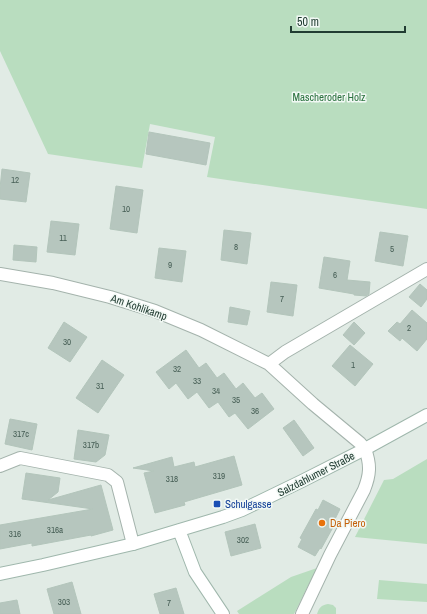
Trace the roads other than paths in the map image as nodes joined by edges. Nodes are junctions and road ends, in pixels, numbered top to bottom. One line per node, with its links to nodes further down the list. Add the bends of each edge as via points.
1 (427, 268): 3 (street)
2 (0, 274): 3 (street, Am Kohlikamp, via 110,296 155,311 201,330)
3 (269, 364): 5 (street, Am Kohlikamp)
4 (427, 415): 5 (street, Salzdahlumer Straße)
5 (365, 449): 7 (street, Salzdahlumer Straße, via 242,510); 11 (street, via 369,458 368,480)
6 (0, 466): 8 (street, via 20,458 108,475 117,482)
7 (179, 530): 8 (street, Salzdahlumer Straße); 10 (street, via 195,572)
8 (133, 544): 9 (street, Salzdahlumer Straße)
9 (0, 574)
10 (223, 614)
11 (302, 614)

